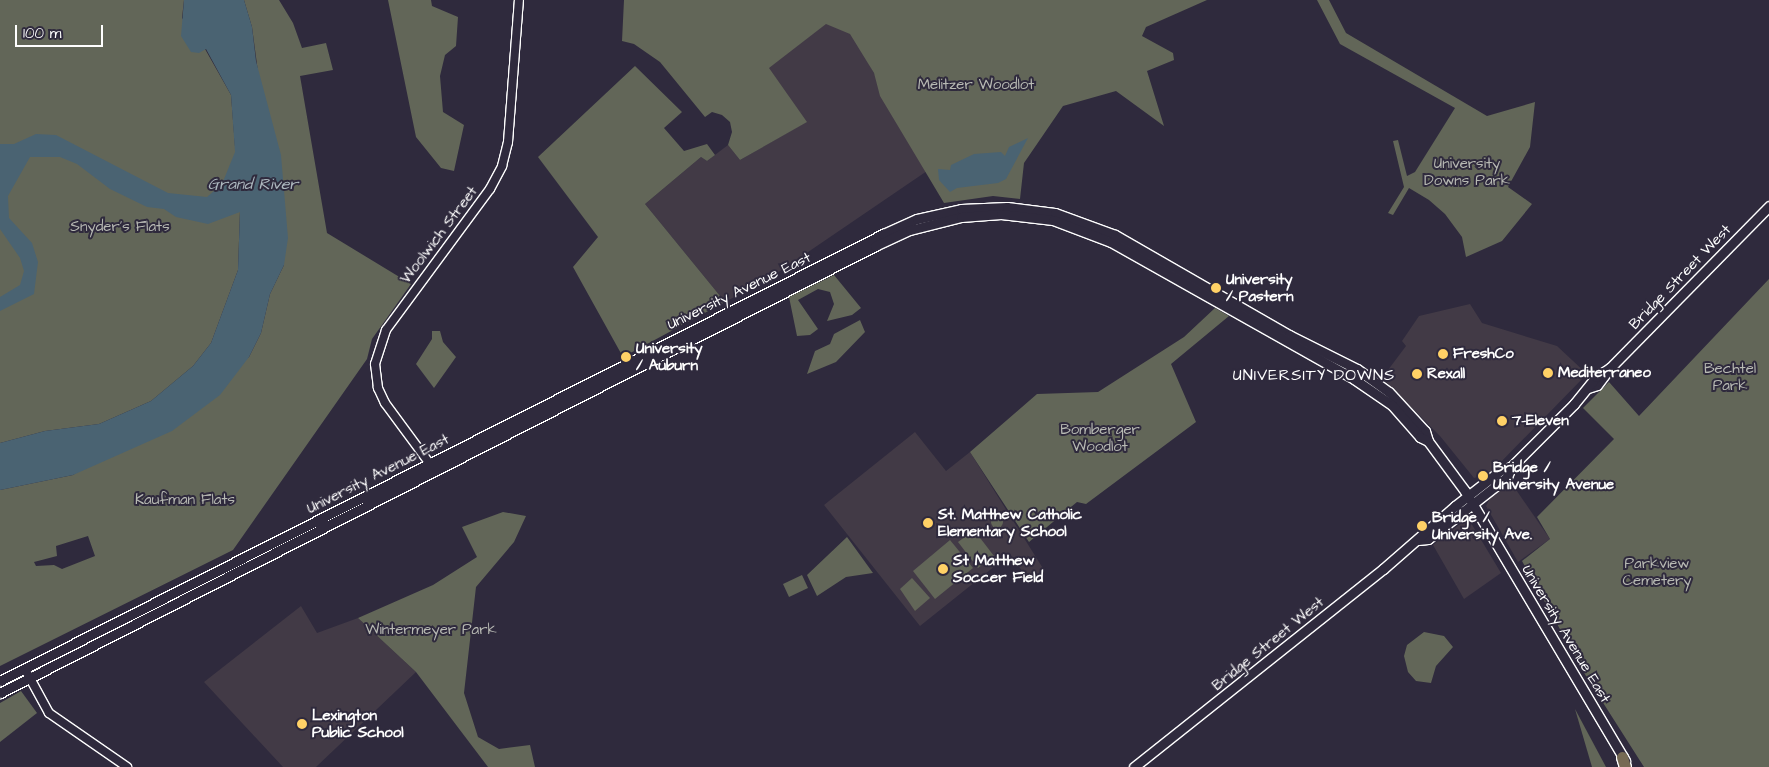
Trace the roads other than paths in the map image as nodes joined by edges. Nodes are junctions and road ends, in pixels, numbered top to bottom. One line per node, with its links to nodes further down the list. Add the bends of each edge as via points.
1 (519, 0): 4 (street, Woolwich Street, via 508,142 502,166 490,189 386,330 375,364 378,388 385,403)
2 (1769, 206): 5 (main road, Bridge Street West, via 1597,385 1588,388 1512,467 1501,470)
3 (1428, 441): 4 (main road, University Avenue East, via 1425,431 1413,416 1370,377 1289,336 1115,235 1055,213 1030,208 986,207 917,219 892,230); 5 (main road, University Avenue East); 7 (main road, University Avenue East, via 1420,437 1392,405 1354,379 1111,242 1053,220 1001,214 961,217 910,230 875,246)
4 (430, 464): 6 (main road, University Avenue East)
5 (1470, 501): 10 (main road, University Avenue East); 12 (main road, Bridge Street West, via 1423,532 1418,540)
6 (25, 669): 7 (street); 8 (main road, University Avenue East)
7 (30, 677): 9 (main road, University Avenue East); 11 (street, via 49,713)
8 (0, 681)
9 (0, 692)
10 (1624, 762): 13 (main road, University Avenue East)
11 (127, 767)
12 (1134, 767)
13 (1629, 767)

